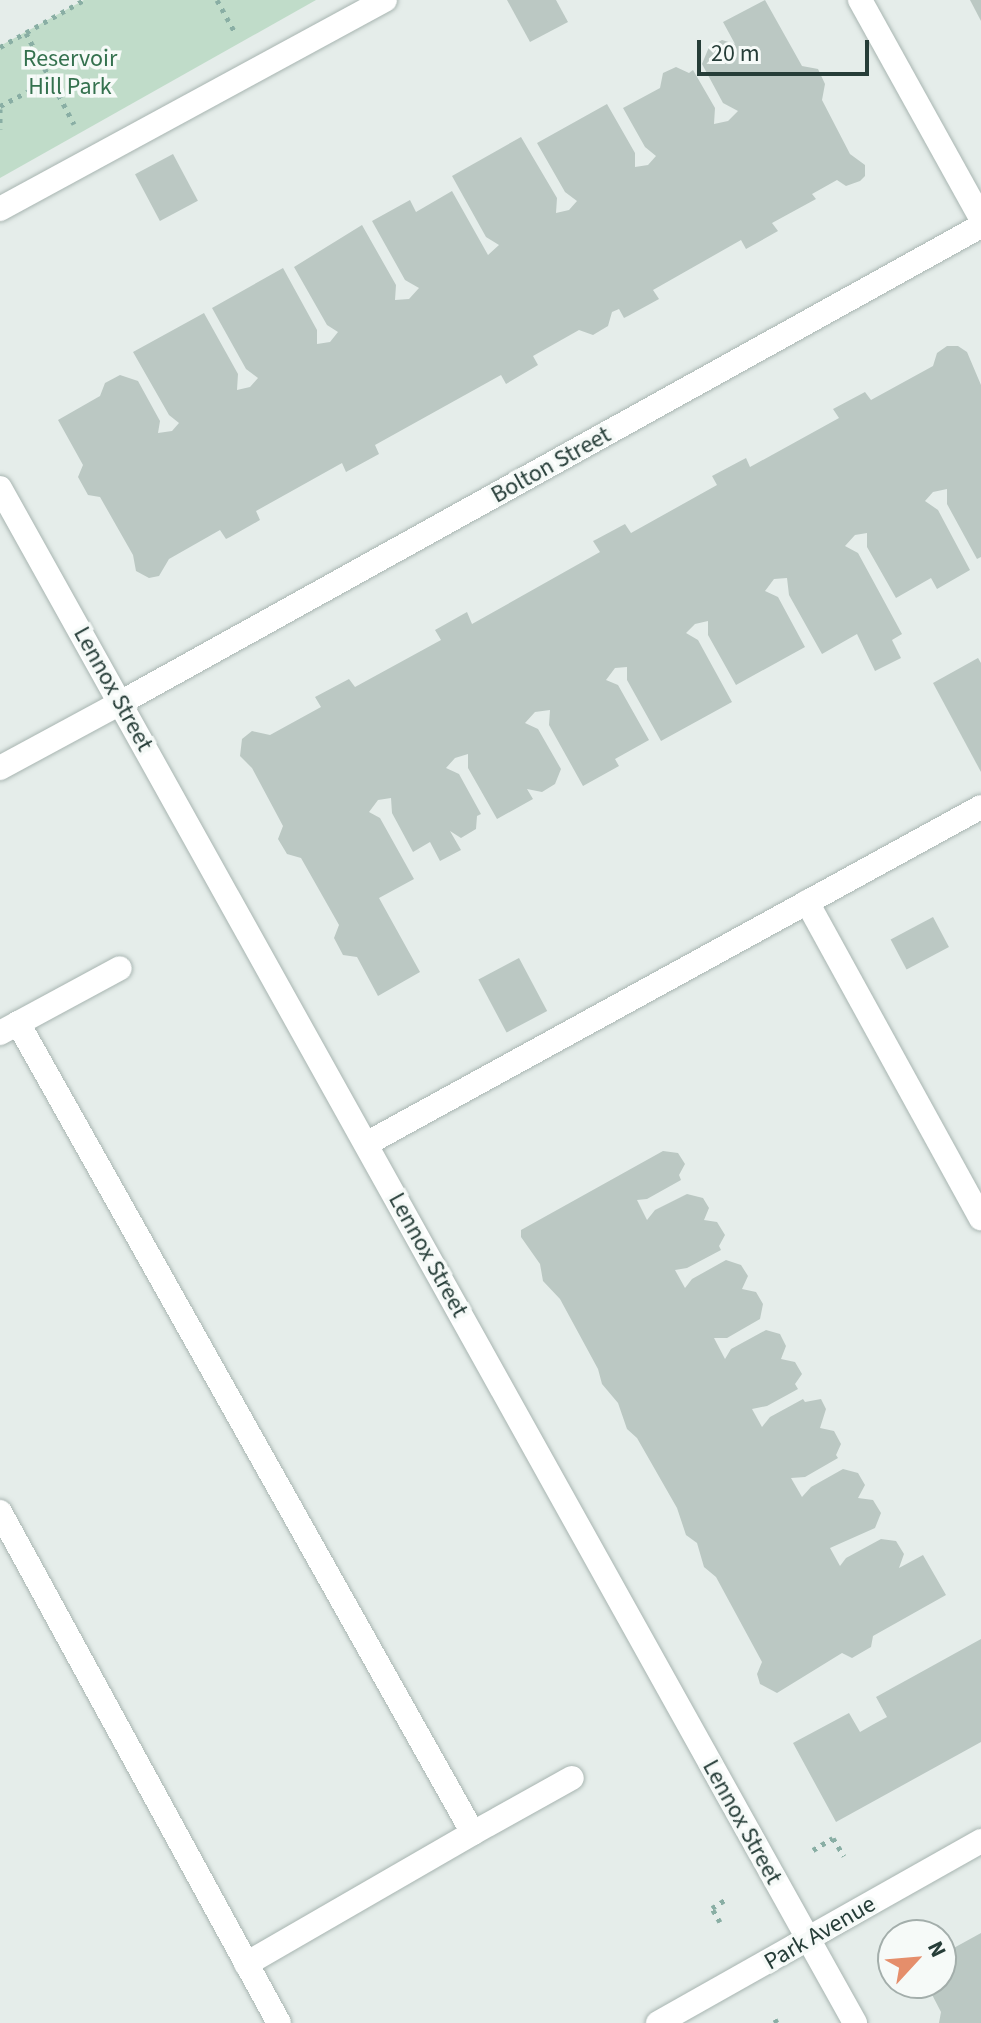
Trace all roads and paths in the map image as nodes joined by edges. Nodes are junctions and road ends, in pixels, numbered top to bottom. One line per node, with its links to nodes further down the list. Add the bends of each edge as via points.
1 (84, 0): 4 (path)
2 (385, 0): 9 (street)
3 (860, 0): 11 (street)
4 (26, 33): 5 (path); 6 (path)
5 (0, 47)
6 (50, 80): 7 (path); 9 (path)
7 (0, 108): 8 (path)
8 (0, 129)
9 (93, 159): 10 (street)
10 (0, 209)
11 (981, 218)
12 (981, 226): 14 (street, Bolton Street)
13 (0, 488): 14 (street, Lennox Street)
14 (120, 703): 15 (street, Bolton Street); 20 (street, Lennox Street)
15 (0, 768)
16 (981, 807): 17 (street)
17 (807, 902): 20 (street); 21 (street)
18 (120, 968): 19 (street)
19 (9, 1028): 24 (street)
20 (366, 1144): 30 (street, Lennox Street)
21 (981, 1218)
22 (0, 1512): 31 (street)
23 (572, 1778): 24 (street)
24 (473, 1833): 31 (street)
25 (981, 1841): 30 (street, Park Avenue)
26 (813, 1850): 27 (path, via 833,1838)
27 (844, 1856)
28 (725, 1900): 29 (path, via 712,1908)
29 (720, 1922)
30 (809, 1940): 33 (street, Park Avenue); 34 (street, Lennox Street)
31 (246, 1964): 32 (street)
32 (279, 2023)
33 (658, 2023)
34 (855, 2023)

